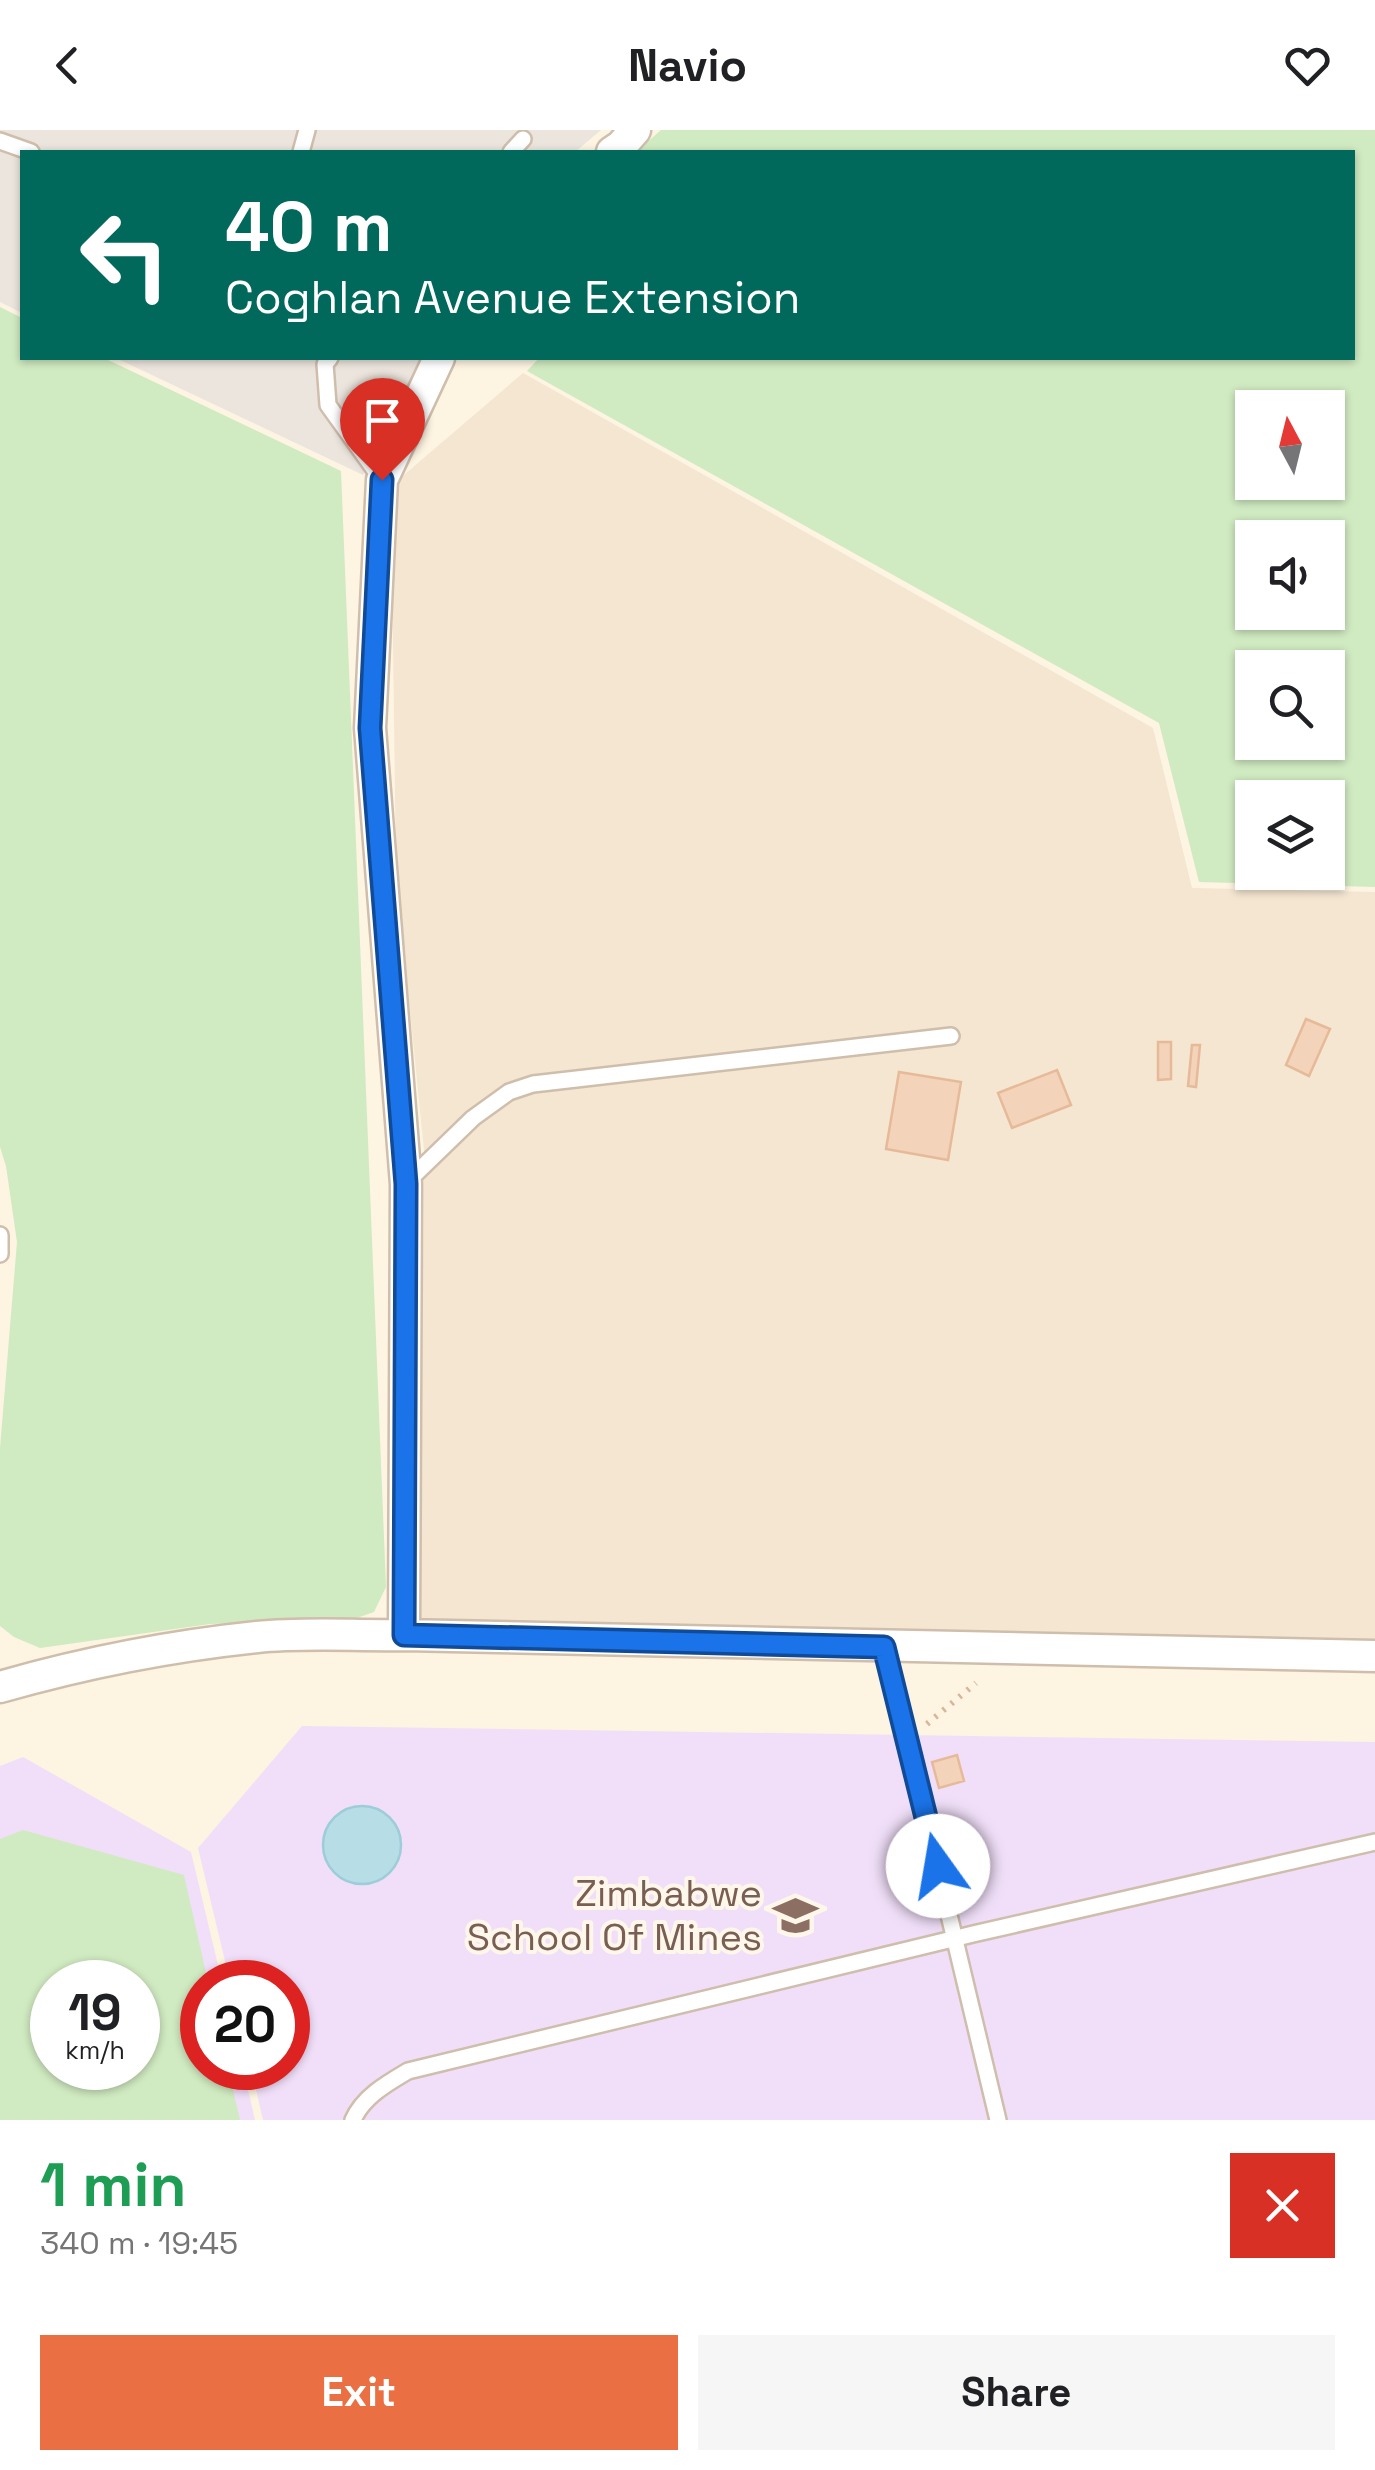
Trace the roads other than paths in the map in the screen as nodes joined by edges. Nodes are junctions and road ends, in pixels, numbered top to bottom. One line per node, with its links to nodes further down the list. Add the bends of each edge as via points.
1 (635, 130): 6 (street)
2 (524, 139): 5 (lane)
3 (0, 140): 4 (lane)
4 (25, 150)
5 (512, 150)
6 (615, 150)
7 (329, 360): 9 (lane, via 328,406)
8 (438, 360): 9 (street)
9 (382, 480): 11 (street, via 370,728)
10 (951, 1036): 11 (lane, via 533,1084 473,1118)
11 (406, 1184): 14 (street)
12 (0, 1235): 13 (lane)
13 (0, 1254)
14 (404, 1635): 15 (street); 17 (street, via 261,1637 149,1651)
15 (884, 1647): 16 (street); 19 (lane)
16 (1375, 1656)
17 (0, 1687)
18 (1375, 1842): 19 (lane)
19 (955, 1938): 20 (lane, via 408,2071 358,2108); 21 (lane)
20 (353, 2120)
21 (998, 2120)

